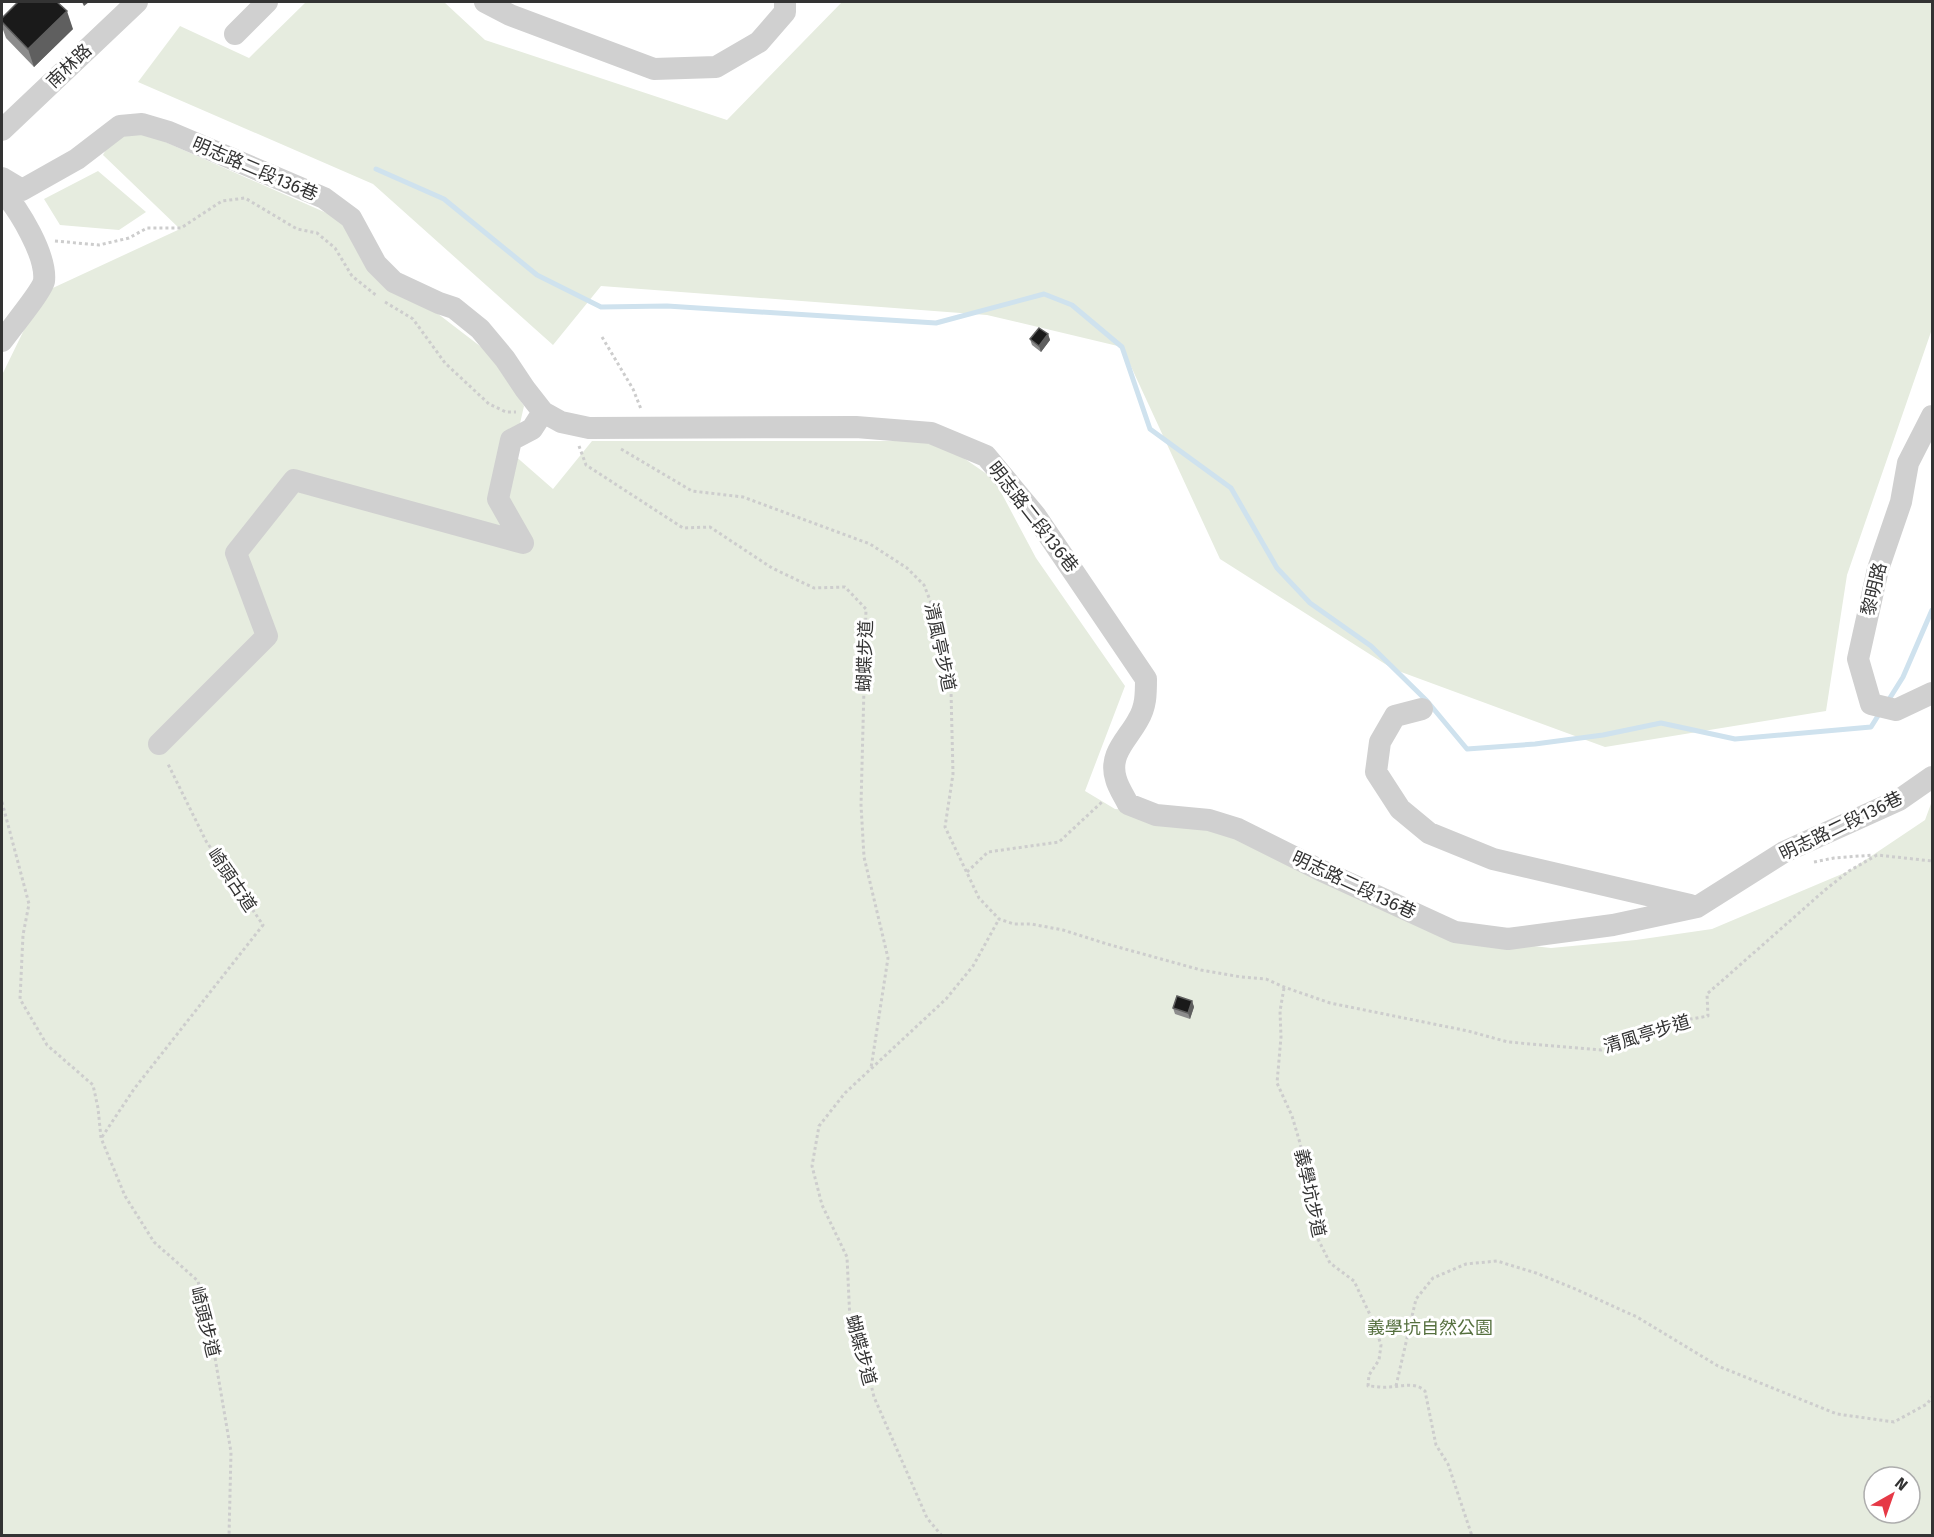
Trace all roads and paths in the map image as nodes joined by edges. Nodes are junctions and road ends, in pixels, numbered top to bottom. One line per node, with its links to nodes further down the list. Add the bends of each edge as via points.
1 (137, 2): 6 (street, 南林路)
2 (267, 2): 5 (street)
3 (485, 2): 4 (street, via 654,69 716,67 759,42 785,12)
4 (785, 2)
5 (235, 34)
6 (2, 130)
7 (2, 178): 12 (street, 明志路二段136巷, via 22,190 77,159 120,126 142,124 324,198 351,218 376,264 394,282 454,308 480,329 506,359)
8 (2, 191): 9 (street)
9 (33, 242): 11 (street, via 43,261 44,283); 12 (path, via 99,245 129,238 147,228 181,228 222,201 245,198 297,229 317,233 326,240 352,276 413,319 445,363 489,404 506,412)
10 (602, 337): 15 (path, via 633,389)
11 (2, 341)
12 (541, 415): 14 (street, 明志路二段136巷); 18 (street, via 532,429 511,440 498,499 523,543 294,480 236,553 267,636)
13 (1932, 416): 16 (street, 黎明路, via 1908,463 1901,502 1878,568 1858,659 1871,704 1896,710)
14 (580, 426): 15 (street, 明志路二段136巷); 23 (path, 清風亭步道, via 692,491 743,497 870,544 908,568 924,585 951,691 952,774 945,827); 27 (path, 蝴蝶步道, via 586,465 683,528 710,527 772,568 814,588 845,587 866,609 861,805 864,857 888,958)
15 (648, 428): 20 (street, 明志路二段136巷, via 856,427 931,433 986,456 1035,515 1146,679 1146,701 1139,719 1114,761)
16 (1932, 693)
17 (1422, 709): 24 (street, via 1395,716 1380,742 1376,772 1400,809 1429,833 1493,860)
18 (159, 744): 28 (path, 崎頭古道, via 206,842 262,925 134,1089)
19 (1932, 777): 24 (street, 明志路二段136巷, via 1899,800 1784,852)
20 (1119, 785): 23 (path, via 1059,842 988,852); 24 (street, 明志路二段136巷, via 1128,804 1156,815 1209,820 1238,830 1455,932 1508,939 1613,925)
21 (2, 802): 28 (path, via 29,904 23,935 20,999 47,1045 93,1085)
22 (1932, 861): 26 (path, 清風亭步道, via 1877,855 1825,890 1707,994 1708,1016 1684,1020 1601,1050 1508,1042 1330,1003)
23 (967, 872): 25 (path, 清風亭步道, via 980,898)
24 (1697, 907)
25 (999, 918): 26 (path, via 1014,924 1063,930 1201,970 1266,979); 27 (path, 蝴蝶步道, via 973,966 946,999)
26 (1284, 987): 29 (path, 義學坑步道, via 1277,1083 1300,1143 1316,1215 1316,1235 1330,1263 1354,1281 1374,1323 1381,1345 1368,1386)
27 (871, 1068): 32 (path, 蝴蝶步道, via 819,1126 812,1166 822,1205 847,1257 850,1321 862,1347 874,1397 927,1517)
28 (101, 1138): 31 (path, 崎頭步道, via 125,1196 154,1242 198,1281 231,1452)
29 (1396, 1386): 30 (path, via 1416,1299 1433,1278 1466,1264 1497,1261 1573,1288 1637,1317 1718,1366 1837,1414 1894,1422); 33 (path, 義學坑步道, via 1419,1386 1425,1391 1436,1444 1448,1464)
30 (1932, 1397)
31 (229, 1536)
32 (942, 1536)
33 (1472, 1536)

